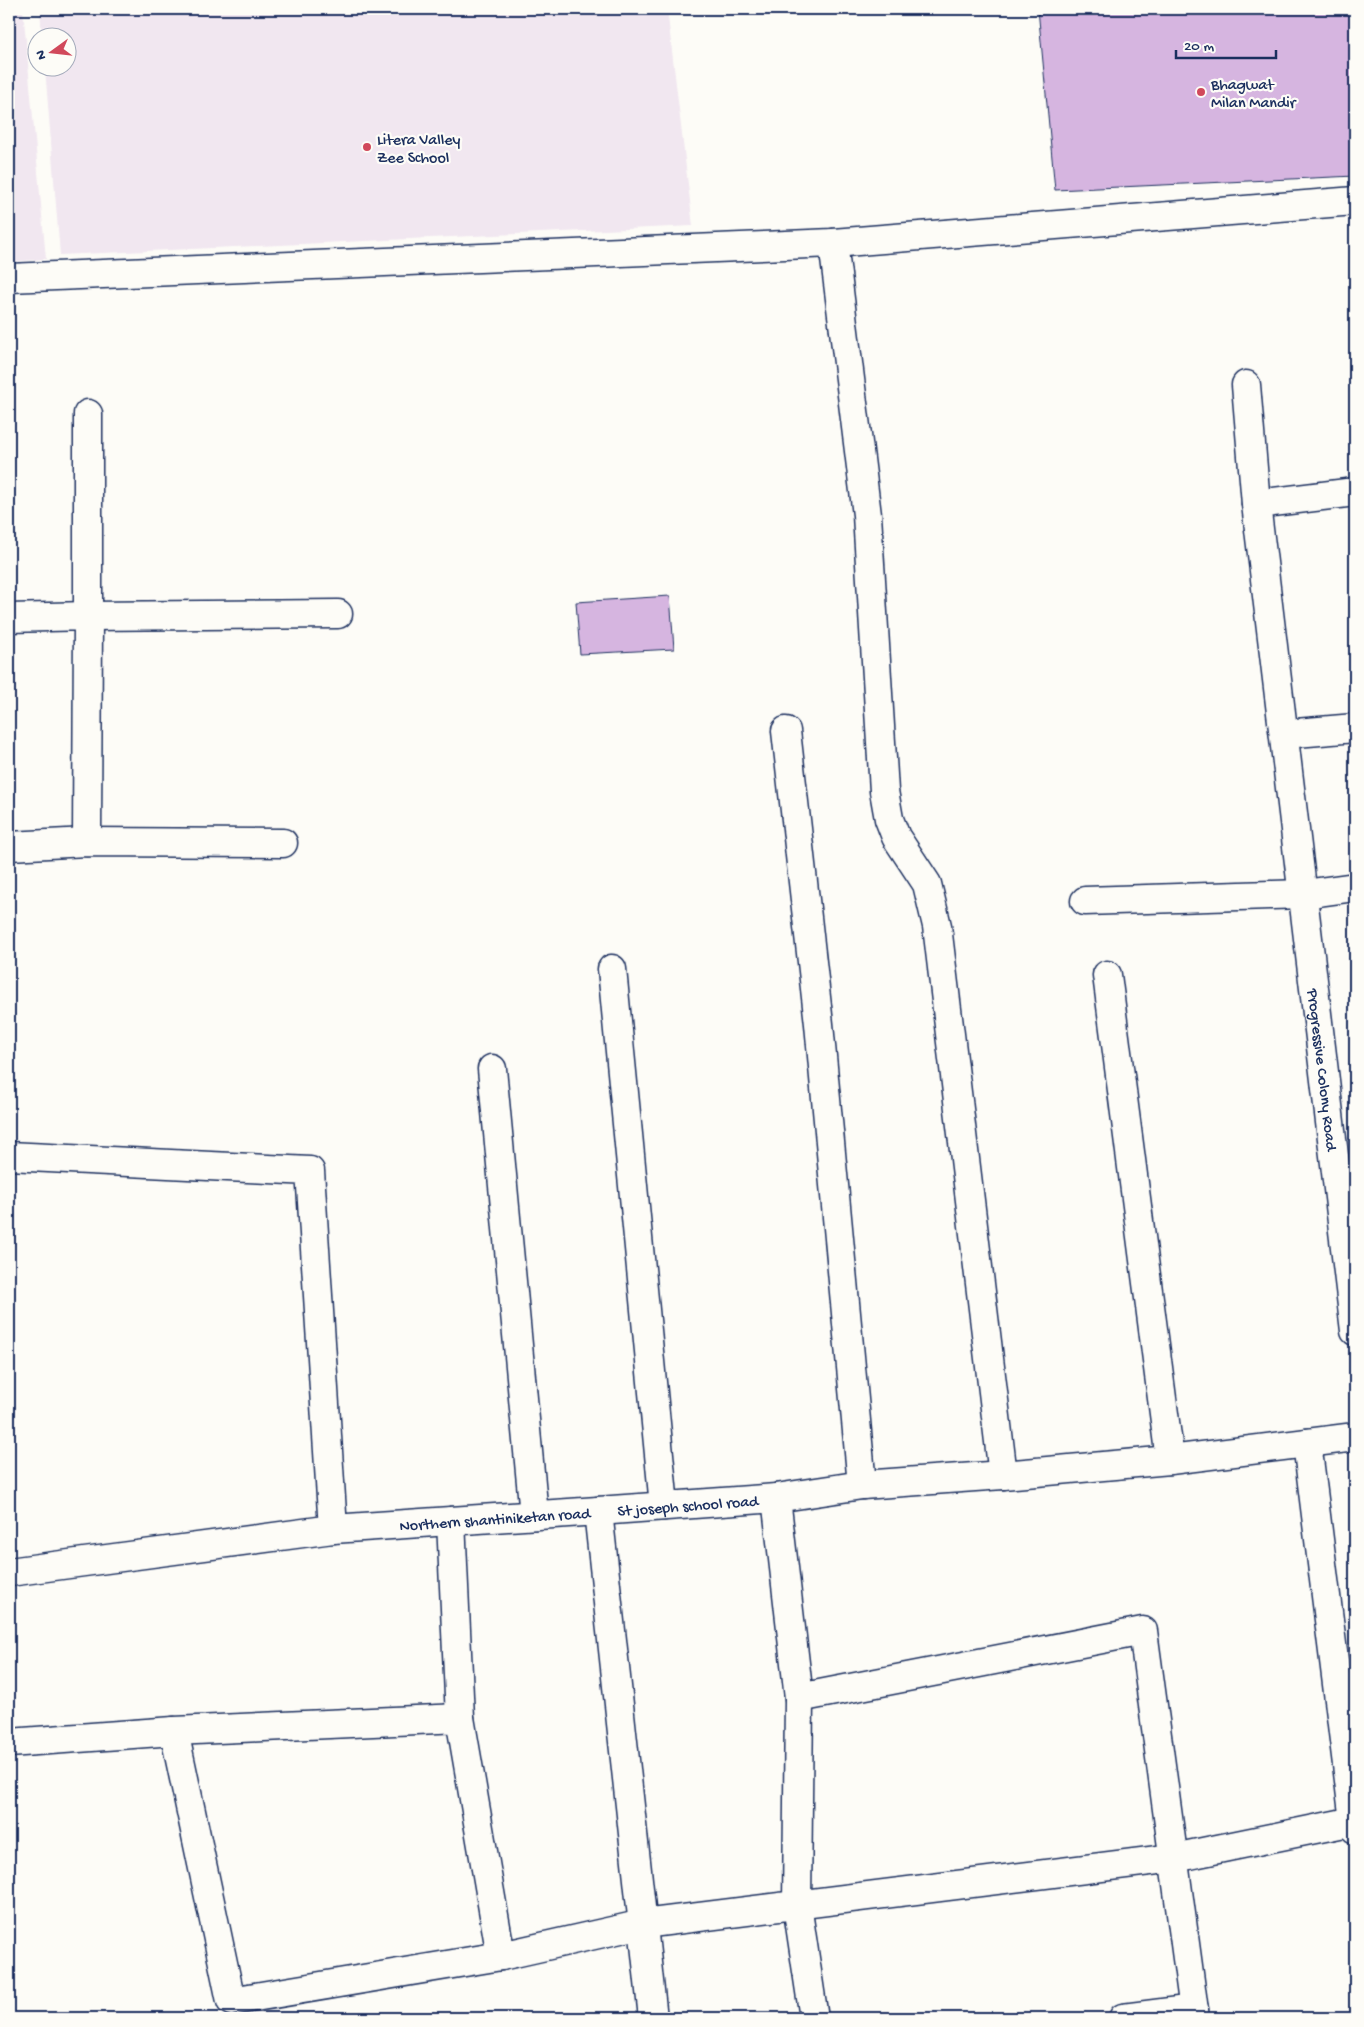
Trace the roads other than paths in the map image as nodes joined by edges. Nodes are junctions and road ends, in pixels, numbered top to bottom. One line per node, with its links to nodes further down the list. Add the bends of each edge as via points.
1 (1355, 201): 2 (street)
2 (833, 243): 3 (street); 28 (street, via 867,515 884,791 896,837 927,884 937,926)
3 (9, 278)
4 (1246, 385): 7 (street, Progressive Colony Road)
5 (88, 414): 9 (street)
6 (1355, 492): 7 (street)
7 (1256, 504): 13 (street, Progressive Colony Road)
8 (338, 614): 9 (street)
9 (88, 616): 10 (street); 14 (street)
10 (9, 618)
11 (1355, 728): 13 (street)
12 (786, 731): 29 (street, via 819,1024)
13 (1284, 734): 18 (street, Progressive Colony Road)
14 (87, 842): 15 (street); 16 (street)
15 (283, 844)
16 (9, 846)
17 (1355, 887): 18 (street)
18 (1304, 894): 19 (street); 24 (street, Progressive Colony Road)
19 (1085, 901)
20 (612, 968): 31 (street)
21 (1107, 975): 27 (street)
22 (492, 1069): 33 (street)
23 (9, 1156): 35 (street, via 310,1171)
24 (1355, 1330)
25 (1355, 1437): 26 (street, St joseph school road)
26 (1307, 1443): 27 (street, St joseph school road); 41 (street)
27 (1170, 1460): 28 (street, St joseph school road)
28 (1002, 1475): 29 (street, St joseph school road)
29 (862, 1485): 30 (street, St joseph school road)
30 (776, 1498): 31 (street, St joseph school road); 37 (street)
31 (664, 1506): 32 (street, St joseph school road)
32 (598, 1510): 33 (street, Northern shantiniketan road); 45 (street, Northern shantiniketan road)
33 (534, 1515): 34 (street, Northern shantiniketan road)
34 (451, 1521): 35 (street, Northern shantiniketan road); 38 (street)
35 (333, 1529): 36 (street, Northern shantiniketan road)
36 (9, 1572)
37 (799, 1698): 43 (street, via 1142,1631); 44 (street)
38 (460, 1718): 39 (street); 46 (street)
39 (174, 1730): 40 (street); 46 (street, via 231,2001)
40 (9, 1743)
41 (1351, 1751): 42 (street)
42 (1355, 1825): 43 (street)
43 (1174, 1858): 44 (street); 47 (street)
44 (797, 1905): 45 (street); 49 (street)
45 (643, 1924): 46 (street); 48 (street)
46 (501, 1956)
47 (1195, 2014): 50 (street)
48 (653, 2018)
49 (814, 2018)
50 (1123, 2018)

